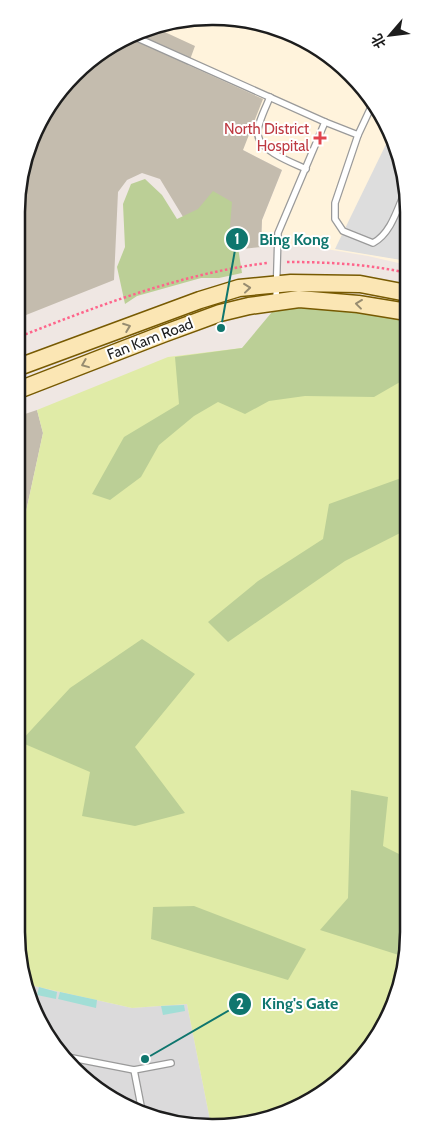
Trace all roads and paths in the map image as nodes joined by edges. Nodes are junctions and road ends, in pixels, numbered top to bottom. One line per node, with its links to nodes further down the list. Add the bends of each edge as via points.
1 (140, 39): 2 (lane)
2 (270, 97): 4 (lane); 6 (lane, via 258,136 267,149)
3 (370, 110): 5 (lane)
4 (325, 122): 5 (lane); 6 (lane)
5 (358, 135): 7 (lane, via 335,203 335,219 343,231 373,243 386,234)
6 (306, 169): 8 (lane, via 278,233)
7 (400, 203)
8 (276, 285): 9 (main road, Fan Kam Road, via 360,284); 10 (lane); 12 (main road, Fan Kam Road, one-way to 8, via 200,300 239,288)
9 (400, 292)
10 (276, 301): 11 (main road, Fan Kam Road, one-way to 10, via 299,299); 13 (main road, Fan Kam Road, one-way to 13, via 202,320)
11 (400, 311)
12 (25, 365)
13 (25, 388)
14 (75, 1059): 16 (lane)
15 (170, 1063): 16 (lane)
16 (134, 1070): 17 (lane)
17 (141, 1105)

